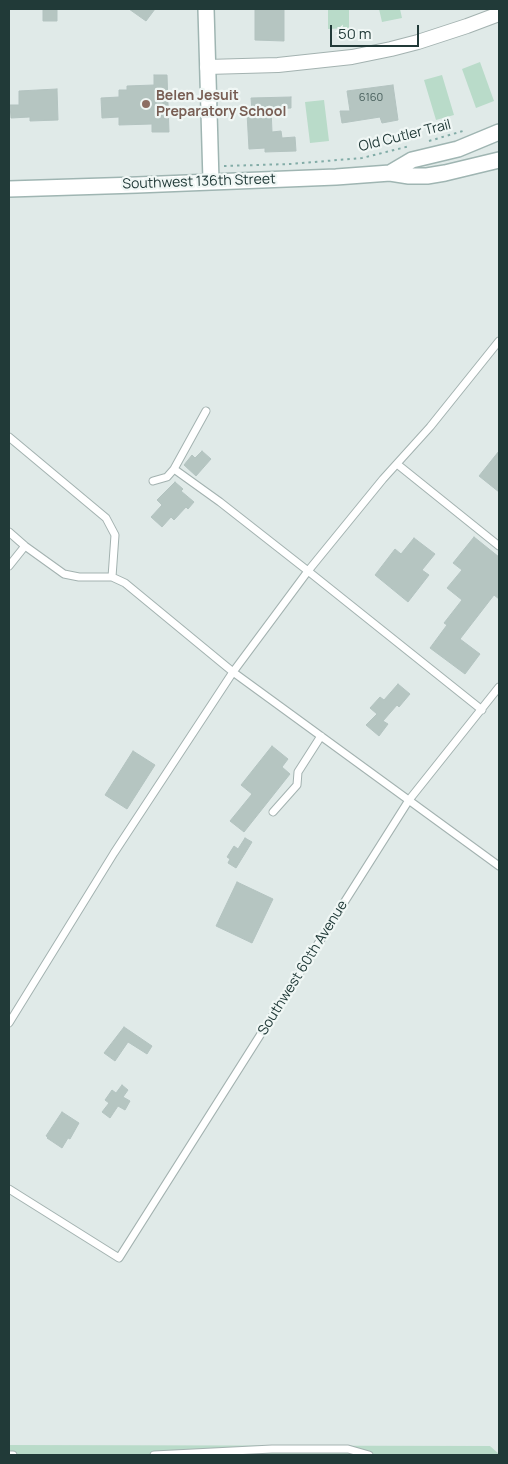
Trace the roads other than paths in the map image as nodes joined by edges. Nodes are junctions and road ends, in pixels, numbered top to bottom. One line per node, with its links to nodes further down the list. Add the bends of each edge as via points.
1 (206, 9): 3 (main road)
2 (499, 14): 3 (street, via 418,42 352,57 278,65)
3 (207, 67): 9 (main road)
4 (499, 132): 6 (main road, Southwest 136th Street)
5 (499, 141): 6 (main road)
6 (458, 149): 8 (main road, Southwest 136th Street, via 412,160)
7 (499, 160): 8 (main road, Southwest 136th Street, via 427,176)
8 (390, 173): 9 (main road, Southwest 136th Street)
9 (211, 181): 10 (main road, Southwest 136th Street)
10 (9, 189)
11 (499, 341): 14 (lane)
12 (206, 411): 15 (lane)
13 (9, 436): 22 (lane, via 106,518 115,535)
14 (398, 464): 19 (lane); 21 (lane)
15 (174, 469): 16 (lane, via 167,477); 21 (lane)
16 (153, 481)
17 (9, 532): 18 (lane)
18 (26, 546): 20 (lane); 22 (lane, via 64,574)
19 (499, 546)
20 (9, 566)
21 (308, 571): 23 (lane); 25 (lane)
22 (112, 577): 23 (lane, via 125,583)
23 (233, 672): 26 (lane); 30 (lane)
24 (499, 687): 25 (lane, Southwest 60th Avenue)
25 (482, 710): 27 (lane, Southwest 60th Avenue)
26 (321, 736): 27 (lane); 28 (lane, via 298,772 297,785)
27 (410, 800): 29 (lane); 31 (lane, Southwest 60th Avenue, via 119,1258)
28 (273, 812)
29 (499, 866)
30 (9, 1023)
31 (9, 1189)
32 (9, 1455): 33 (lane)
33 (13, 1455)
34 (154, 1455): 35 (lane, via 272,1449 348,1449)
35 (369, 1455)

